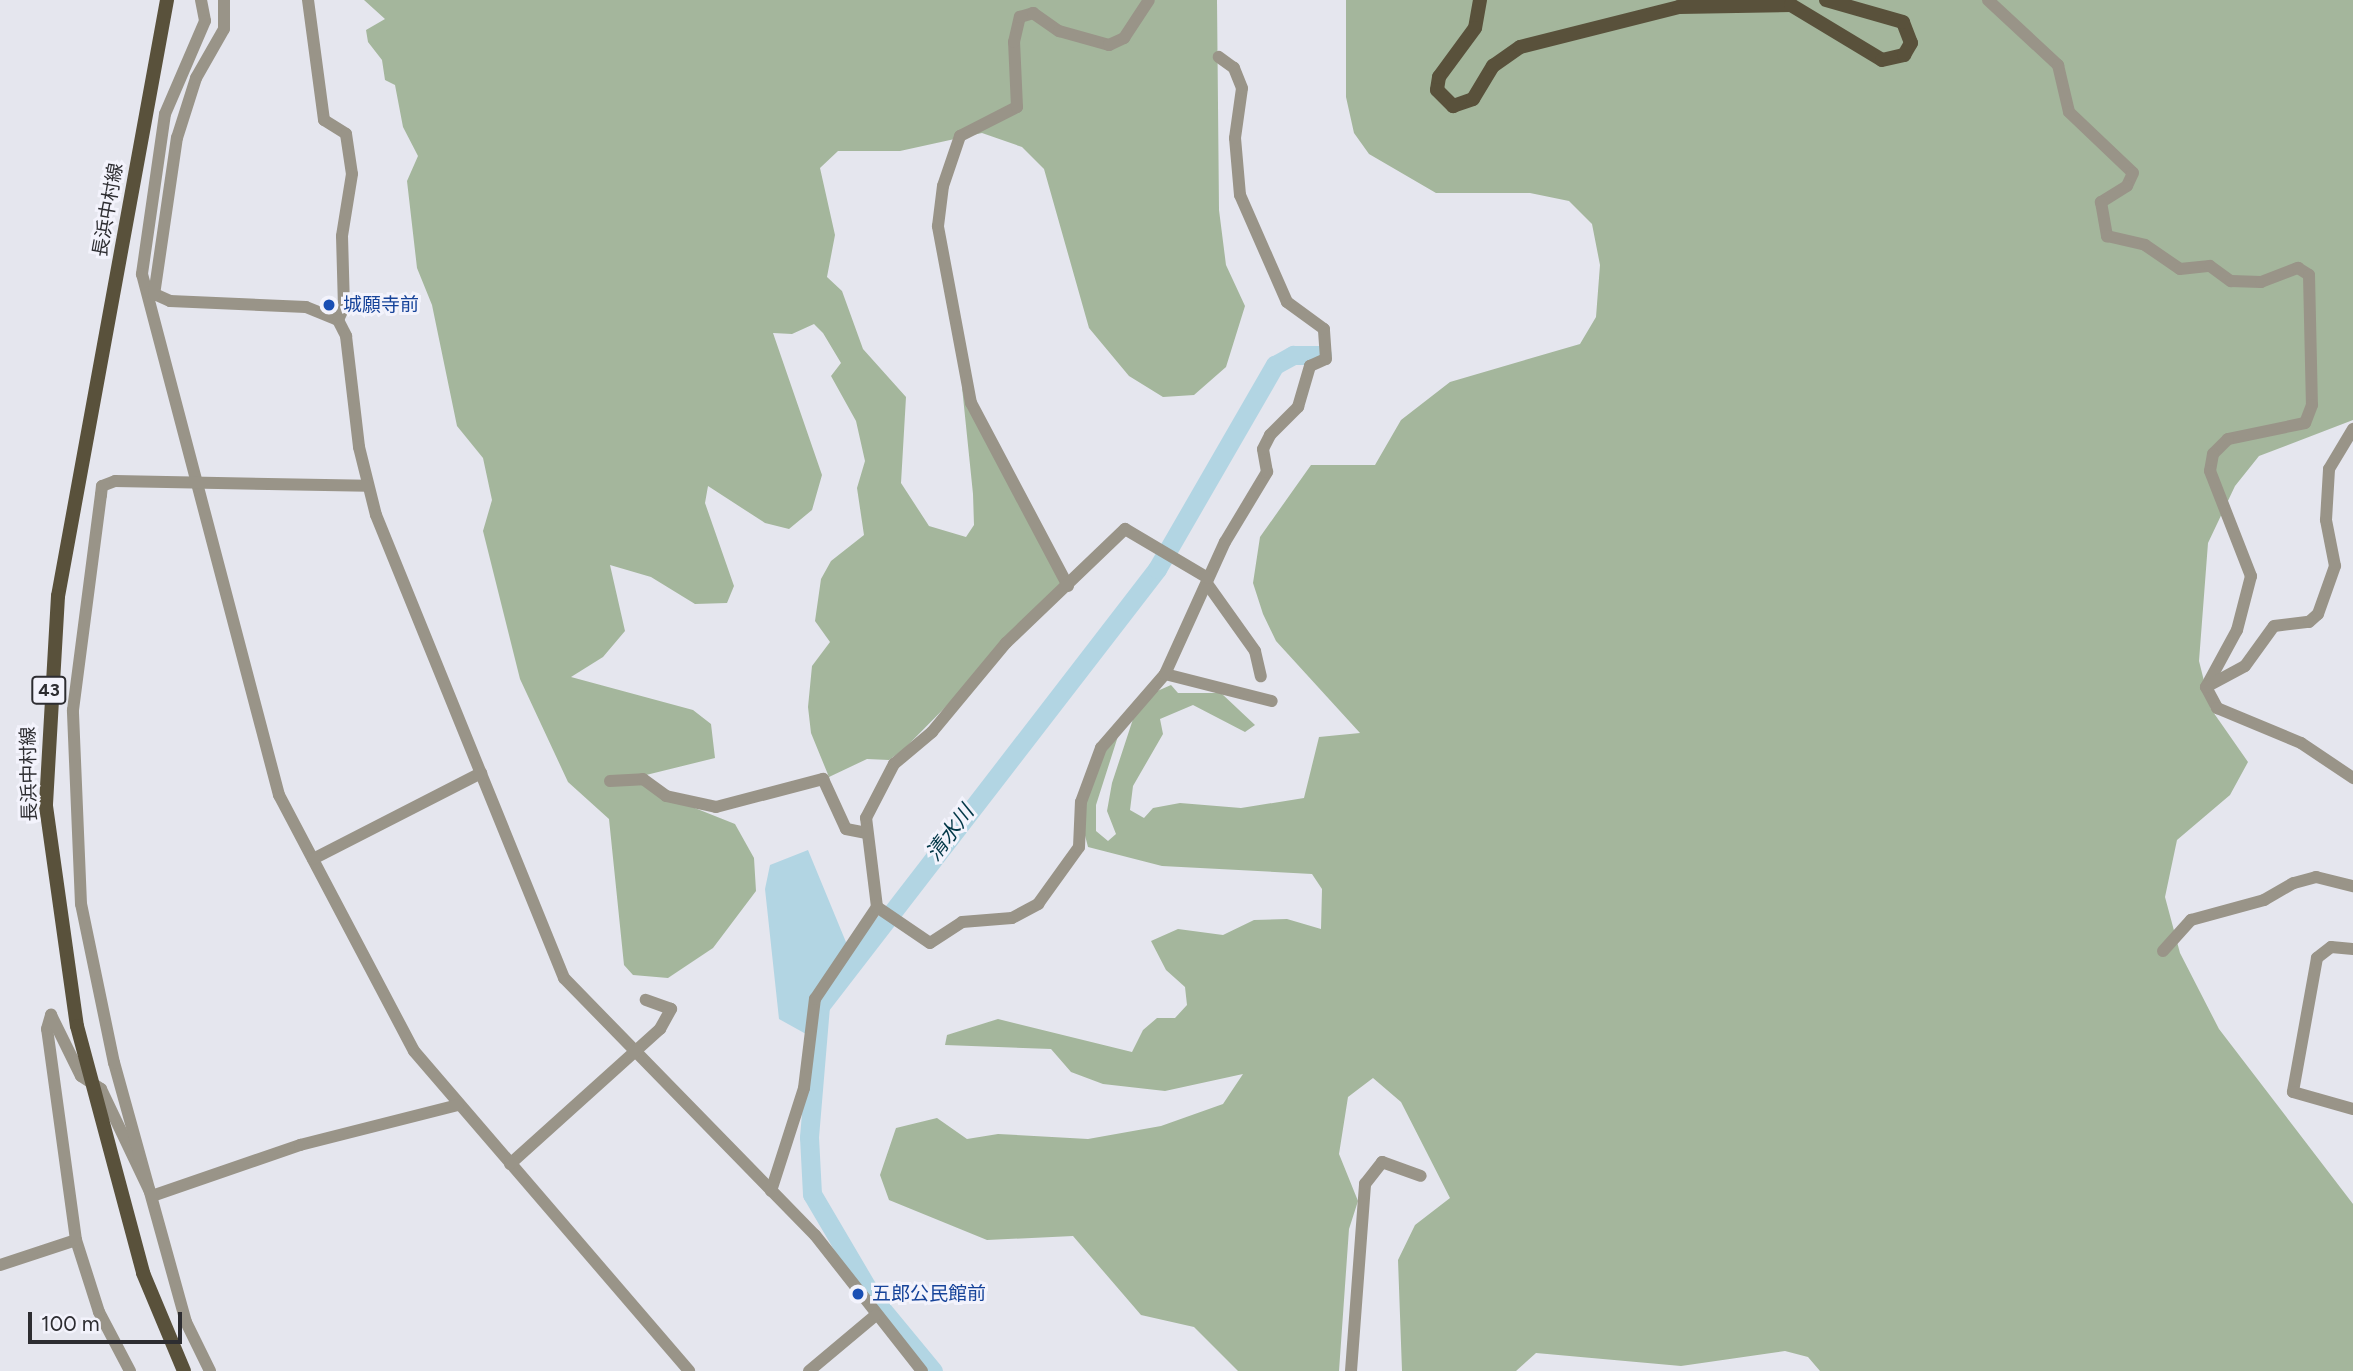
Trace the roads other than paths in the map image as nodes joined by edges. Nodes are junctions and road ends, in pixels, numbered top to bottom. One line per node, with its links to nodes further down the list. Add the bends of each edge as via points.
1 (167, 0): 32 (main road, 長浜中村線 / 43, via 58,596 48,706 46,806 56,903)
2 (201, 0): 10 (street, via 205,21 165,114 142,274)
3 (225, 0): 10 (street, via 224,29 196,78 177,138)
4 (308, 0): 11 (street, via 324,120 346,134 352,174 342,236 344,307)
5 (1149, 0): 16 (street, via 1124,38 1109,46 1059,31 1033,13 1020,17 1014,42 1017,107 960,136 943,186 938,226 971,403)
6 (1480, 0): 7 (main road, via 1475,28 1439,77 1437,90 1453,106 1473,99 1493,66 1520,47 1679,7 1791,5 1882,61 1904,55 1910,43 1903,22)
7 (1826, 0)
8 (1988, 0): 19 (street, via 2058,65 2069,112 2133,173 2127,186 2101,202 2107,236 2145,244 2179,269 2210,266 2231,281 2261,282 2298,268 2309,275 2312,405 2305,423 2228,439 2213,454 2210,471 2251,576 2237,630)
9 (1219, 57): 15 (street, via 1234,68 1242,88 1235,138 1240,195 1287,302 1319,321 1328,352 1305,374 1298,407 1270,435 1263,449 1267,472)
10 (152, 293): 11 (street, via 170,301 306,307); 13 (street, via 148,313)
11 (338, 320): 14 (street, via 346,336)
12 (2353, 429): 19 (street, via 2329,468 2326,520 2335,566 2318,614 2309,622 2274,626 2245,666)
13 (193, 486): 14 (street); 25 (street, via 264,753); 38 (street, via 115,481 102,486 73,710 74,834 91,969)
14 (367, 486): 21 (street)
15 (1208, 582): 16 (street, via 1125,529); 17 (street); 18 (street, via 1255,650)
16 (1068, 586): 24 (street, via 1006,643 932,732 894,764 866,818)
17 (1165, 674): 20 (street); 27 (street, via 1101,748 1081,802 1079,847 1030,912 962,922 930,943)
18 (1261, 676)
19 (2206, 687): 22 (street, via 2217,708 2301,743)
20 (1272, 701)
21 (481, 773): 25 (street); 31 (street, via 565,978)
22 (2353, 778)
23 (610, 781): 24 (street, via 643,779 666,796 716,807 823,779 846,829)
24 (867, 833): 27 (street)
25 (313, 859): 33 (street, via 401,1031)
26 (2353, 886): 29 (street, via 2316,877 2294,883 2264,900 2191,920)
27 (877, 907): 37 (street, via 815,999 804,1088)
28 (2353, 949): 34 (street, via 2331,947 2317,958 2293,1092)
29 (2163, 951)
30 (646, 1000): 31 (street, via 671,1010)
31 (636, 1055): 35 (street); 37 (street)
32 (92, 1083): 38 (street, via 101,1089); 39 (street, via 81,1076 51,1015 47,1029); 43 (main road, 長浜中村線 / 43, via 143,1273)
33 (458, 1105): 35 (street); 38 (street, via 324,1138)
34 (2353, 1109)
35 (510, 1164): 45 (street)
36 (1421, 1176): 48 (street, via 1382,1162 1365,1184)
37 (772, 1191): 41 (street, via 846,1270)
38 (152, 1196): 44 (street, via 186,1322)
39 (76, 1240): 40 (street); 42 (street, via 99,1312)
40 (0, 1265)
41 (876, 1315): 46 (street); 47 (street)
42 (130, 1371)
43 (184, 1371)
44 (210, 1371)
45 (689, 1371)
46 (809, 1371)
47 (922, 1371)
48 (1351, 1371)

